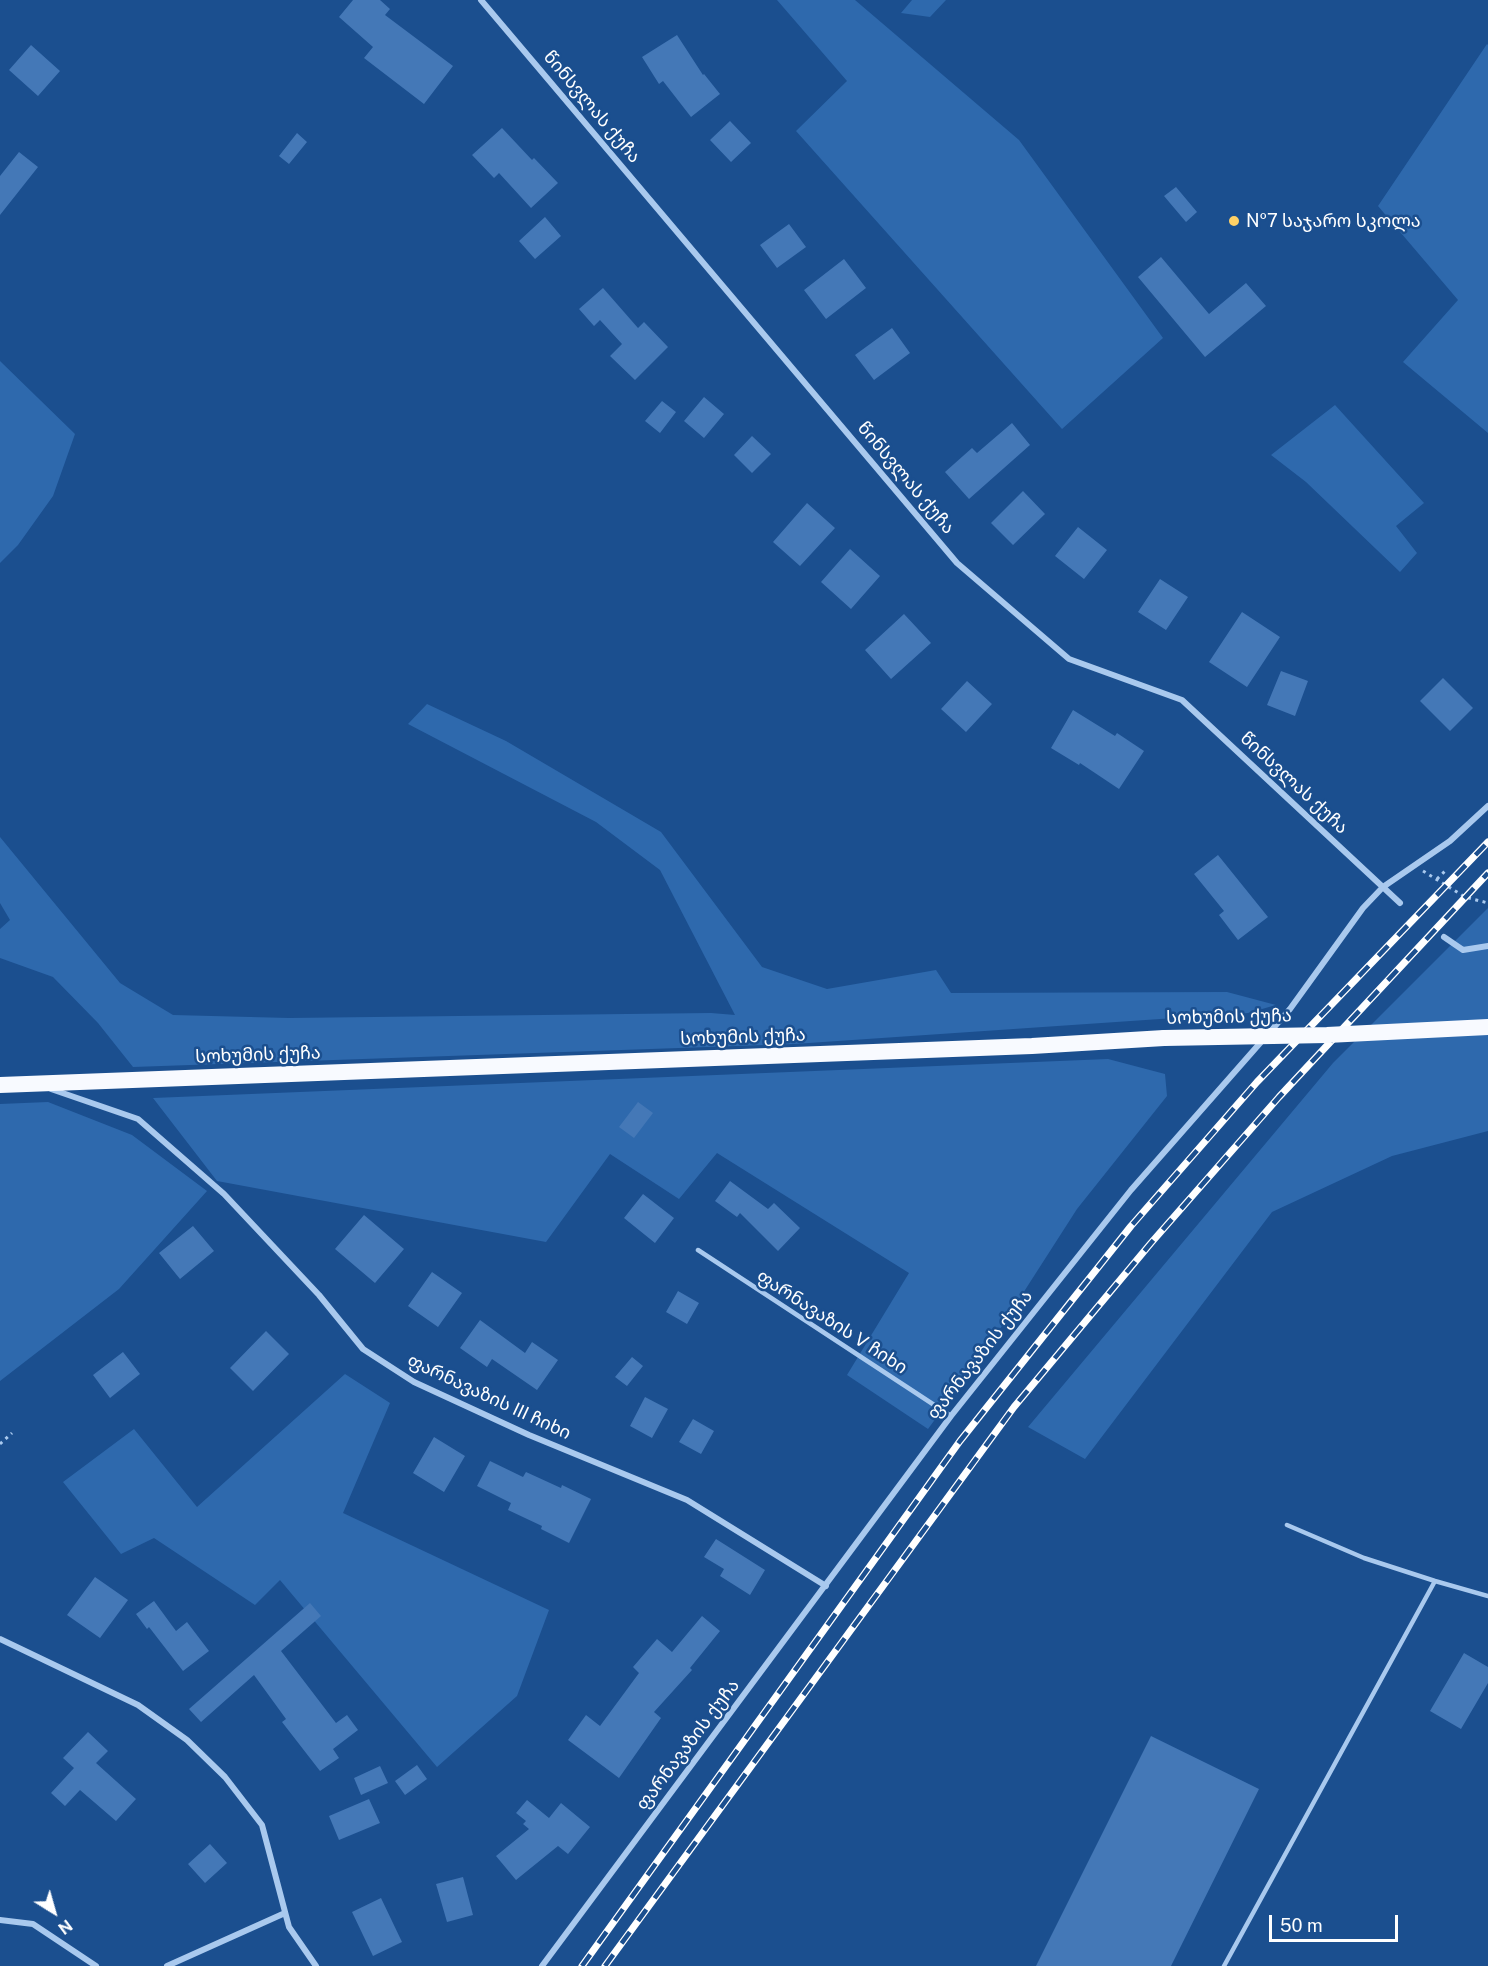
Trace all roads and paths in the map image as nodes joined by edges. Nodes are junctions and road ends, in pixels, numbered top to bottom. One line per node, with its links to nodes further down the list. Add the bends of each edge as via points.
1 (481, 0): 6 (street, წინსვლას ქუჩა, via 957,563 1070,659 1182,700)
2 (1488, 806): 3 (street, ფარნავაზის ქუჩა, via 1450,841)
3 (1413, 865): 5 (path); 6 (street, ფარნავაზის ქუჩა)
4 (1446, 870): 5 (path)
5 (1436, 880): 8 (path, via 1465,897)
6 (1383, 887): 7 (street, წინსვლას ქუჩა); 15 (street, ფარნავაზის ქუჩა, via 1363,908 1290,1008 1131,1190)
7 (1400, 903)
8 (1488, 903)
9 (1444, 937): 10 (street, via 1463,950)
10 (1488, 946)
11 (1488, 1027): 12 (highway, სოხუმის ქუჩა, bridge)
12 (36, 1083): 13 (highway, სოხუმის ქუჩა); 20 (street, ფარნავაზის III ჩიხი, via 138,1119 224,1194 319,1294 363,1349 414,1382 530,1436 687,1500)
13 (0, 1085)
14 (698, 1250): 15 (lane, ფარნავაზის V ჩიხი)
15 (951, 1416): 20 (street, ფარნავაზის ქუჩა)
16 (12, 1433): 17 (path)
17 (0, 1444)
18 (1287, 1525): 19 (lane, via 1364,1558)
19 (1435, 1581): 21 (lane); 29 (lane)
20 (826, 1586): 28 (street, ფარნავაზის ქუჩა)
21 (1488, 1596)
22 (0, 1639): 23 (street, via 138,1705 187,1740 225,1777 262,1825)
23 (285, 1912): 26 (street); 27 (street, via 289,1927)
24 (0, 1920): 25 (street, via 33,1924)
25 (96, 1966)
26 (167, 1966)
27 (316, 1966)
28 (542, 1966)
29 (1224, 1966)

